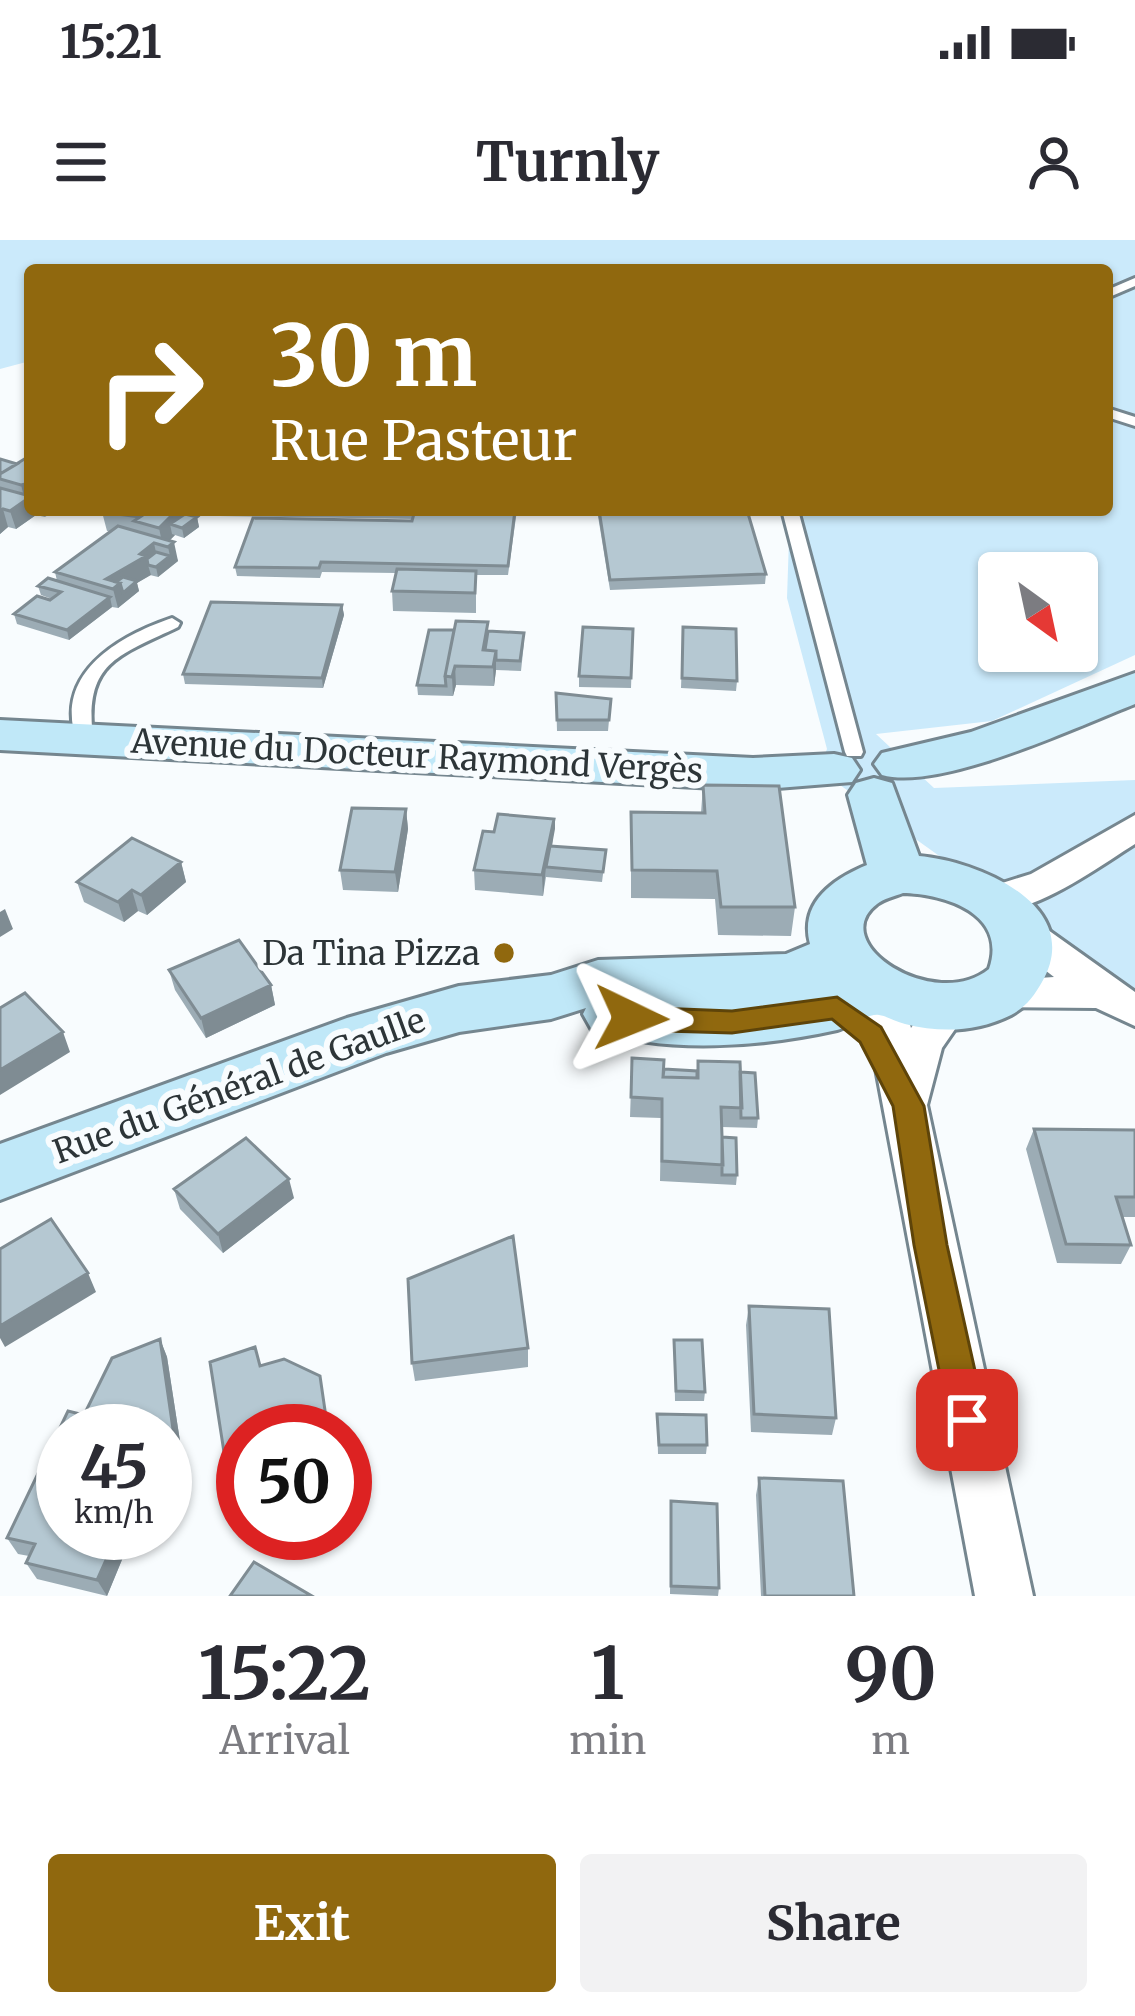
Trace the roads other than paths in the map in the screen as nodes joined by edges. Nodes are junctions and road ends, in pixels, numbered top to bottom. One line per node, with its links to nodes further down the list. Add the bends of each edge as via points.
1 (792, 516): 6 (lane)
2 (172, 623): 5 (lane, via 91,671 77,704)
3 (1135, 687): 6 (main road, Avenue du Docteur Raymond Vergès, via 984,745)
4 (0, 735): 5 (main road, Avenue du Docteur Raymond Vergès)
5 (84, 738): 6 (main road, Avenue du Docteur Raymond Vergès, via 753,774)
6 (865, 770): 8 (main road)
7 (1135, 827): 9 (street)
8 (897, 874): 9 (main road, via 948,878); 10 (main road, via 861,886 838,909 835,939)
9 (1007, 915): 11 (main road, via 1025,953 1020,974); 12 (street)
10 (858, 986): 11 (main road); 13 (street, via 871,1035); 14 (main road, Rue du Général de Gaulle, via 732,1022 631,1018 551,997 459,1009)
11 (976, 1000): 12 (street); 13 (street, via 922,1044)
12 (1118, 1001)
13 (908, 1106): 15 (street)
14 (0, 1172)
15 (1004, 1596)

